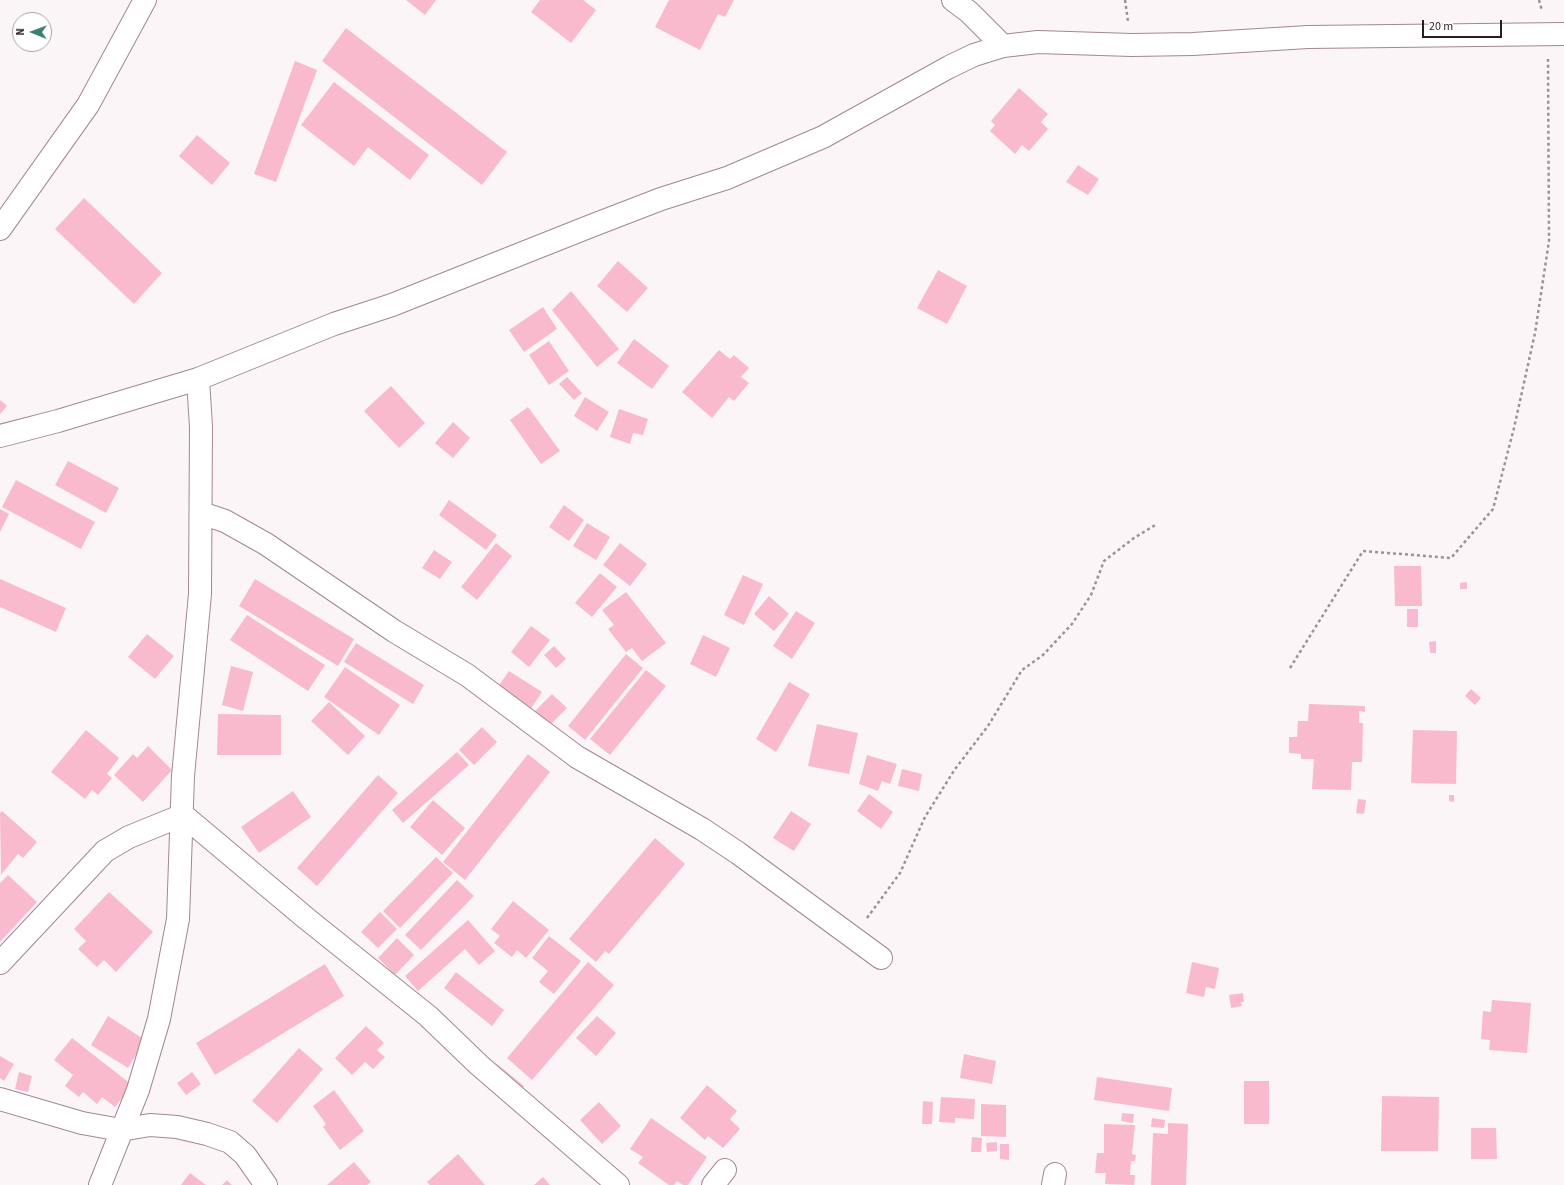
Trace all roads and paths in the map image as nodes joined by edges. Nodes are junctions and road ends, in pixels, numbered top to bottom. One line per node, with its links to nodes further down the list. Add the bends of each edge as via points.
1 (145, 0): 6 (street, via 88,105)
2 (953, 0): 5 (street, via 969,12)
3 (1539, 0): 4 (path)
4 (1556, 34): 5 (street, via 1308,36 1193,44 1038,42); 11 (path, via 1549,241 1535,333 1493,509 1452,558 1364,551)
5 (1003, 46): 7 (street, via 974,55 949,67 823,137 727,178 661,199 392,304 327,326)
6 (0, 229)
7 (198, 379): 8 (street); 9 (street)
8 (0, 436)
9 (201, 513): 12 (street, via 200,594 183,776); 13 (street, via 225,521 272,549 394,631 467,675 577,757 702,829)
10 (1157, 524): 13 (path, via 1104,561 1091,595 1072,624 1043,655 1022,670 988,726 955,770 925,817 900,873 871,912)
11 (1290, 668)
12 (183, 815): 15 (street, via 129,837 105,851); 17 (street, via 178,919 170,968 159,1019 138,1090); 20 (street, via 428,1016 478,1065)
13 (856, 939): 14 (street)
14 (881, 958)
15 (0, 963)
16 (0, 1099): 17 (street, via 82,1123)
17 (121, 1130): 18 (street); 19 (street, via 150,1125 177,1127 230,1142 245,1155)
18 (100, 1185)
19 (266, 1185)
20 (618, 1185)

